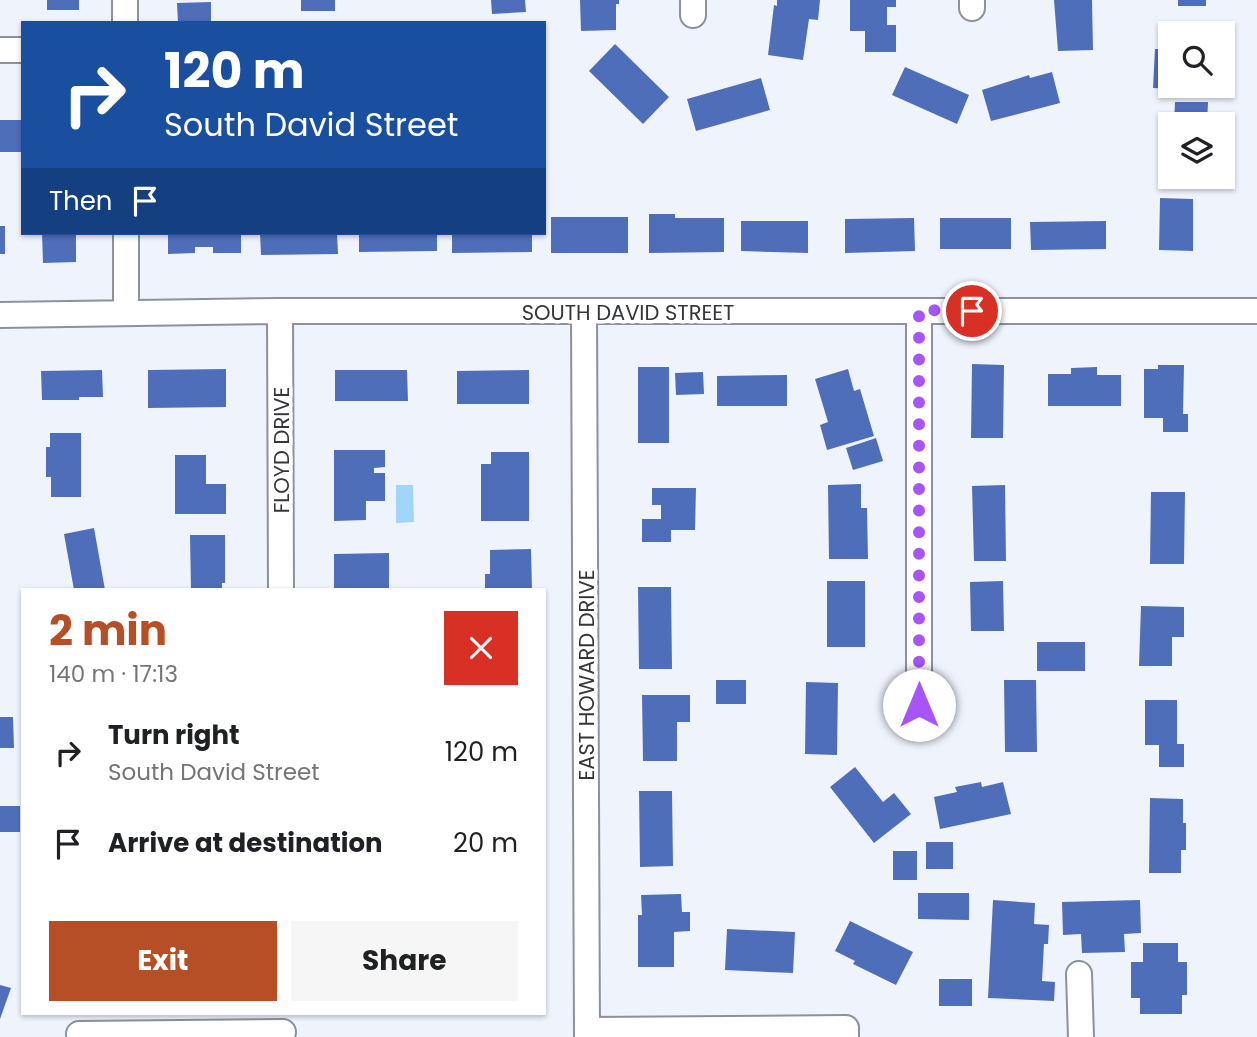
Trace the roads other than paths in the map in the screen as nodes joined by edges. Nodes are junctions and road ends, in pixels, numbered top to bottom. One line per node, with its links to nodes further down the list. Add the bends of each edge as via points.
1 (125, 0): 2 (street)
2 (125, 21)
3 (0, 50): 4 (street)
4 (21, 50)
5 (125, 235): 9 (street)
6 (919, 310): 8 (street, SOUTH DAVID STREET); 10 (street, SOUTH DAVID STREET); 13 (street)
7 (280, 311): 9 (street, SOUTH DAVID STREET); 10 (street, SOUTH DAVID STREET); 12 (street, FLOYD DRIVE)
8 (1257, 311)
9 (126, 312): 11 (street, SOUTH DAVID STREET)
10 (584, 312): 16 (street, EAST HOWARD DRIVE)
11 (0, 316)
12 (282, 588)
13 (919, 705)
14 (1079, 974): 19 (street)
15 (283, 1027): 18 (street)
16 (588, 1033): 17 (street)
17 (846, 1033)
18 (79, 1034)
19 (1081, 1037)

